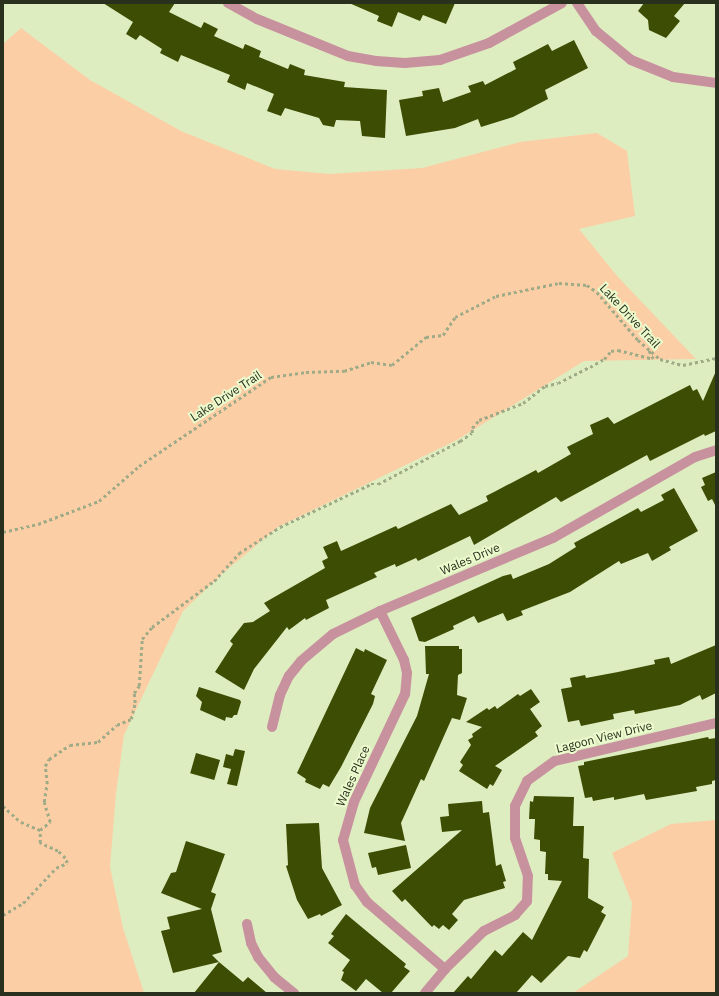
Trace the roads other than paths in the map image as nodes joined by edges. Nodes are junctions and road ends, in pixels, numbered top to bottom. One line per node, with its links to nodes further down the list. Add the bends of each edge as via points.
1 (228, 3): 2 (street, via 257,19 348,56 405,63 440,60 489,43)
2 (562, 3)
3 (577, 3): 4 (street, via 596,31 631,60 674,76)
4 (716, 83)
5 (716, 450): 6 (street, Wales Drive, via 695,457 552,538)
6 (380, 611): 8 (street, Wales Drive, via 333,634 301,661 289,676 280,695); 10 (street, Wales Place, via 404,660 407,673 405,694 354,802 343,840 355,885 367,902)
7 (716, 723): 10 (street, Lagoon View Drive, via 555,761 527,781 515,806 515,838 528,876 527,901 515,916 484,931)
8 (272, 727)
9 (247, 924): 11 (street, via 251,943 258,957 274,976)
10 (445, 969): 12 (street, Lagoon View Drive)
11 (294, 993)
12 (425, 993)

